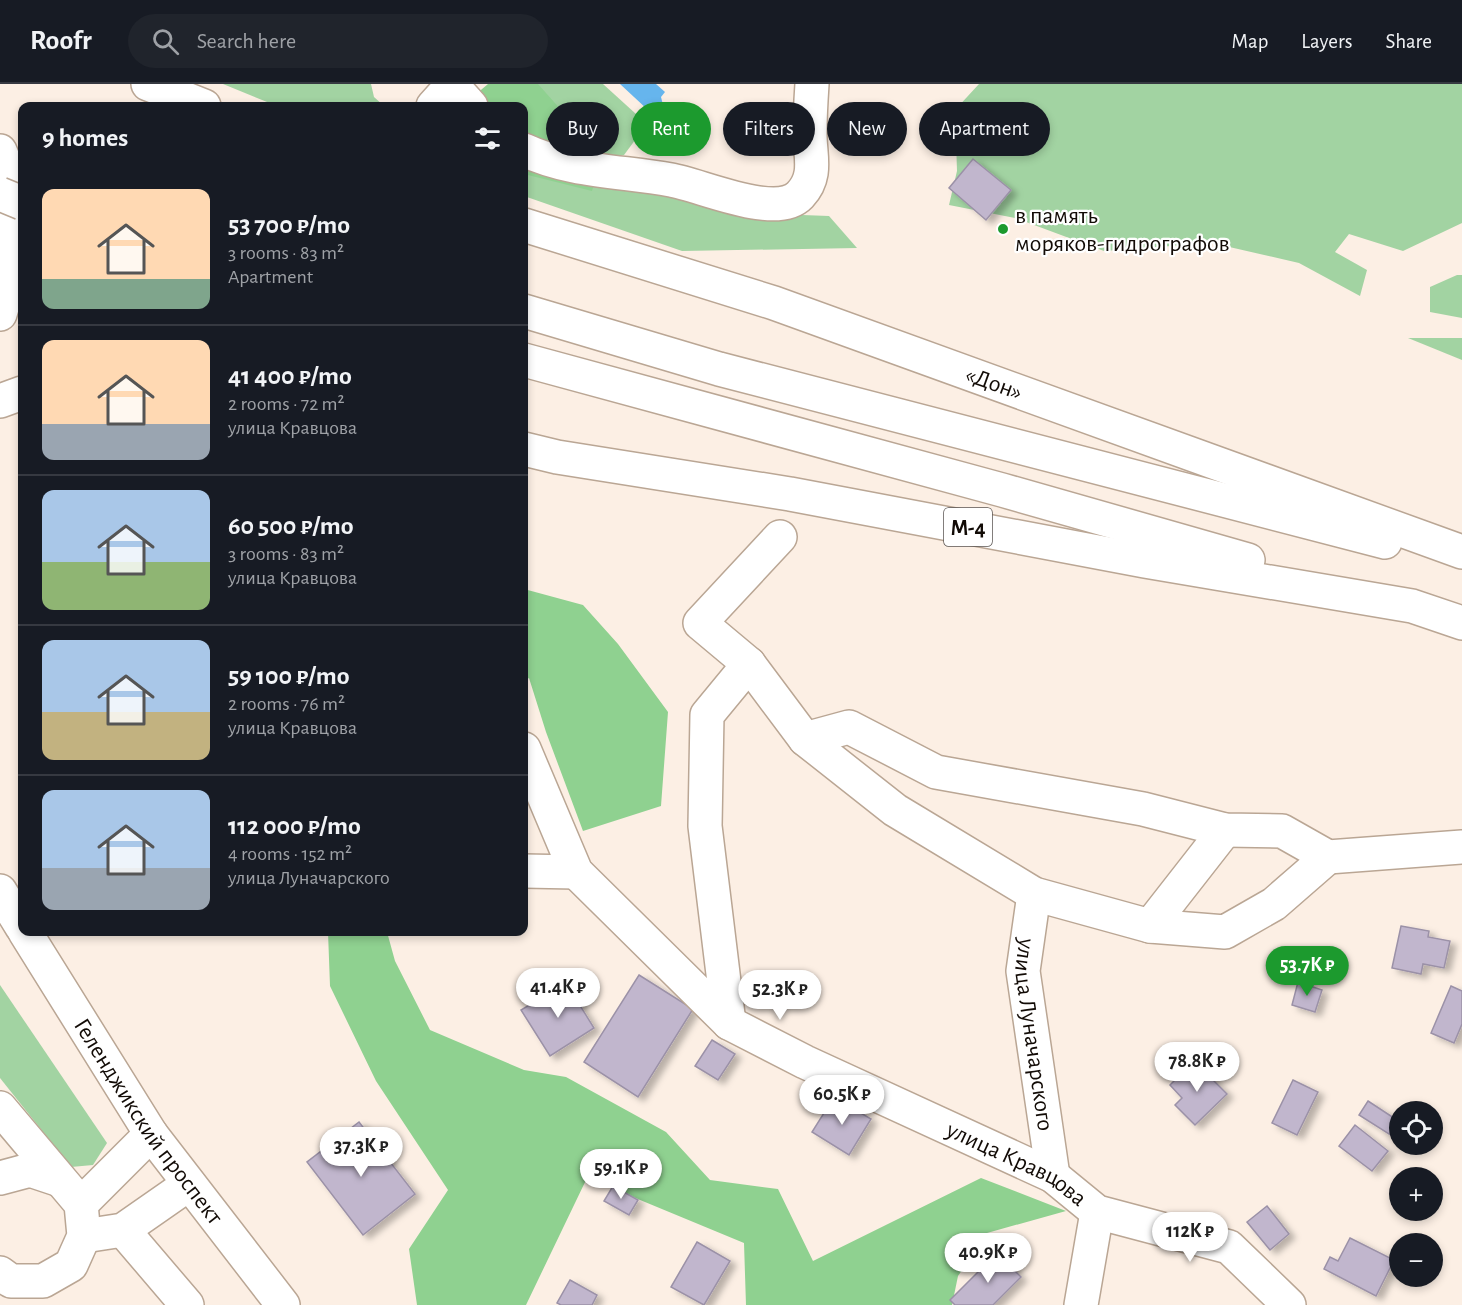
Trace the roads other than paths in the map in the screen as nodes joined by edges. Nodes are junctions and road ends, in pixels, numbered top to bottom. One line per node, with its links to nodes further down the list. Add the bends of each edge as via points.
1 (148, 84): 3 (main road)
2 (812, 84): 7 (main road, via 810,132 814,162 809,183 798,197 778,204 749,202 672,180 585,170)
3 (194, 102)
4 (0, 140): 5 (main road)
5 (18, 148)
6 (0, 151): 12 (main road, via 7,166 15,221 11,282)
7 (528, 151)
8 (0, 194): 9 (main road, bridge)
9 (18, 201)
10 (528, 226): 18 (main road, «Дон», via 774,303)
11 (528, 312): 19 (main road, via 730,372)
12 (0, 314)
13 (528, 361): 20 (main road)
14 (18, 394): 15 (main road)
15 (0, 401)
16 (528, 450): 20 (main road, М-4)
17 (780, 537): 22 (main road, via 700,623)
18 (1462, 552)
19 (1462, 562)
20 (1412, 606): 21 (main road, М-4)
21 (1462, 623)
22 (749, 664): 23 (main road); 37 (main road, via 707,715 705,826)
23 (805, 739): 25 (main road, via 849,727); 26 (main road)
24 (528, 758): 31 (main road, улица Кравцова)
25 (936, 772): 26 (main road); 27 (main road, via 1143,809)
26 (895, 810): 33 (main road)
27 (1225, 830): 29 (main road, via 1282,831); 35 (main road)
28 (1462, 847): 29 (main road)
29 (1328, 857): 35 (main road, via 1274,904 1225,932)
30 (528, 871): 31 (main road)
31 (576, 872): 37 (main road, улица Кравцова)
32 (0, 891): 34 (main road)
33 (1034, 894): 35 (main road); 40 (main road, улица Луначарского, via 1023,971)
34 (18, 920)
35 (1150, 926)
36 (27, 936): 39 (main road, Геленджикский проспект)
37 (729, 1023): 40 (main road, улица Кравцова)
38 (0, 1108): 43 (main road)
39 (151, 1134): 42 (main road, Геленджикский проспект); 43 (main road)
40 (1053, 1176): 44 (main road, улица Кравцова)
41 (0, 1178): 43 (main road, via 30,1170)
42 (189, 1185): 45 (main road); 50 (main road, Геленджикский проспект)
43 (70, 1192): 46 (main road)
44 (1097, 1212): 51 (main road); 52 (main road, via 1229,1247)
45 (123, 1230): 46 (main road); 49 (main road)
46 (84, 1236): 48 (main road, via 70,1264)
47 (0, 1273): 48 (main road, via 11,1281)
48 (47, 1293)
49 (187, 1305)
50 (283, 1305)
51 (1081, 1305)
52 (1289, 1305)

